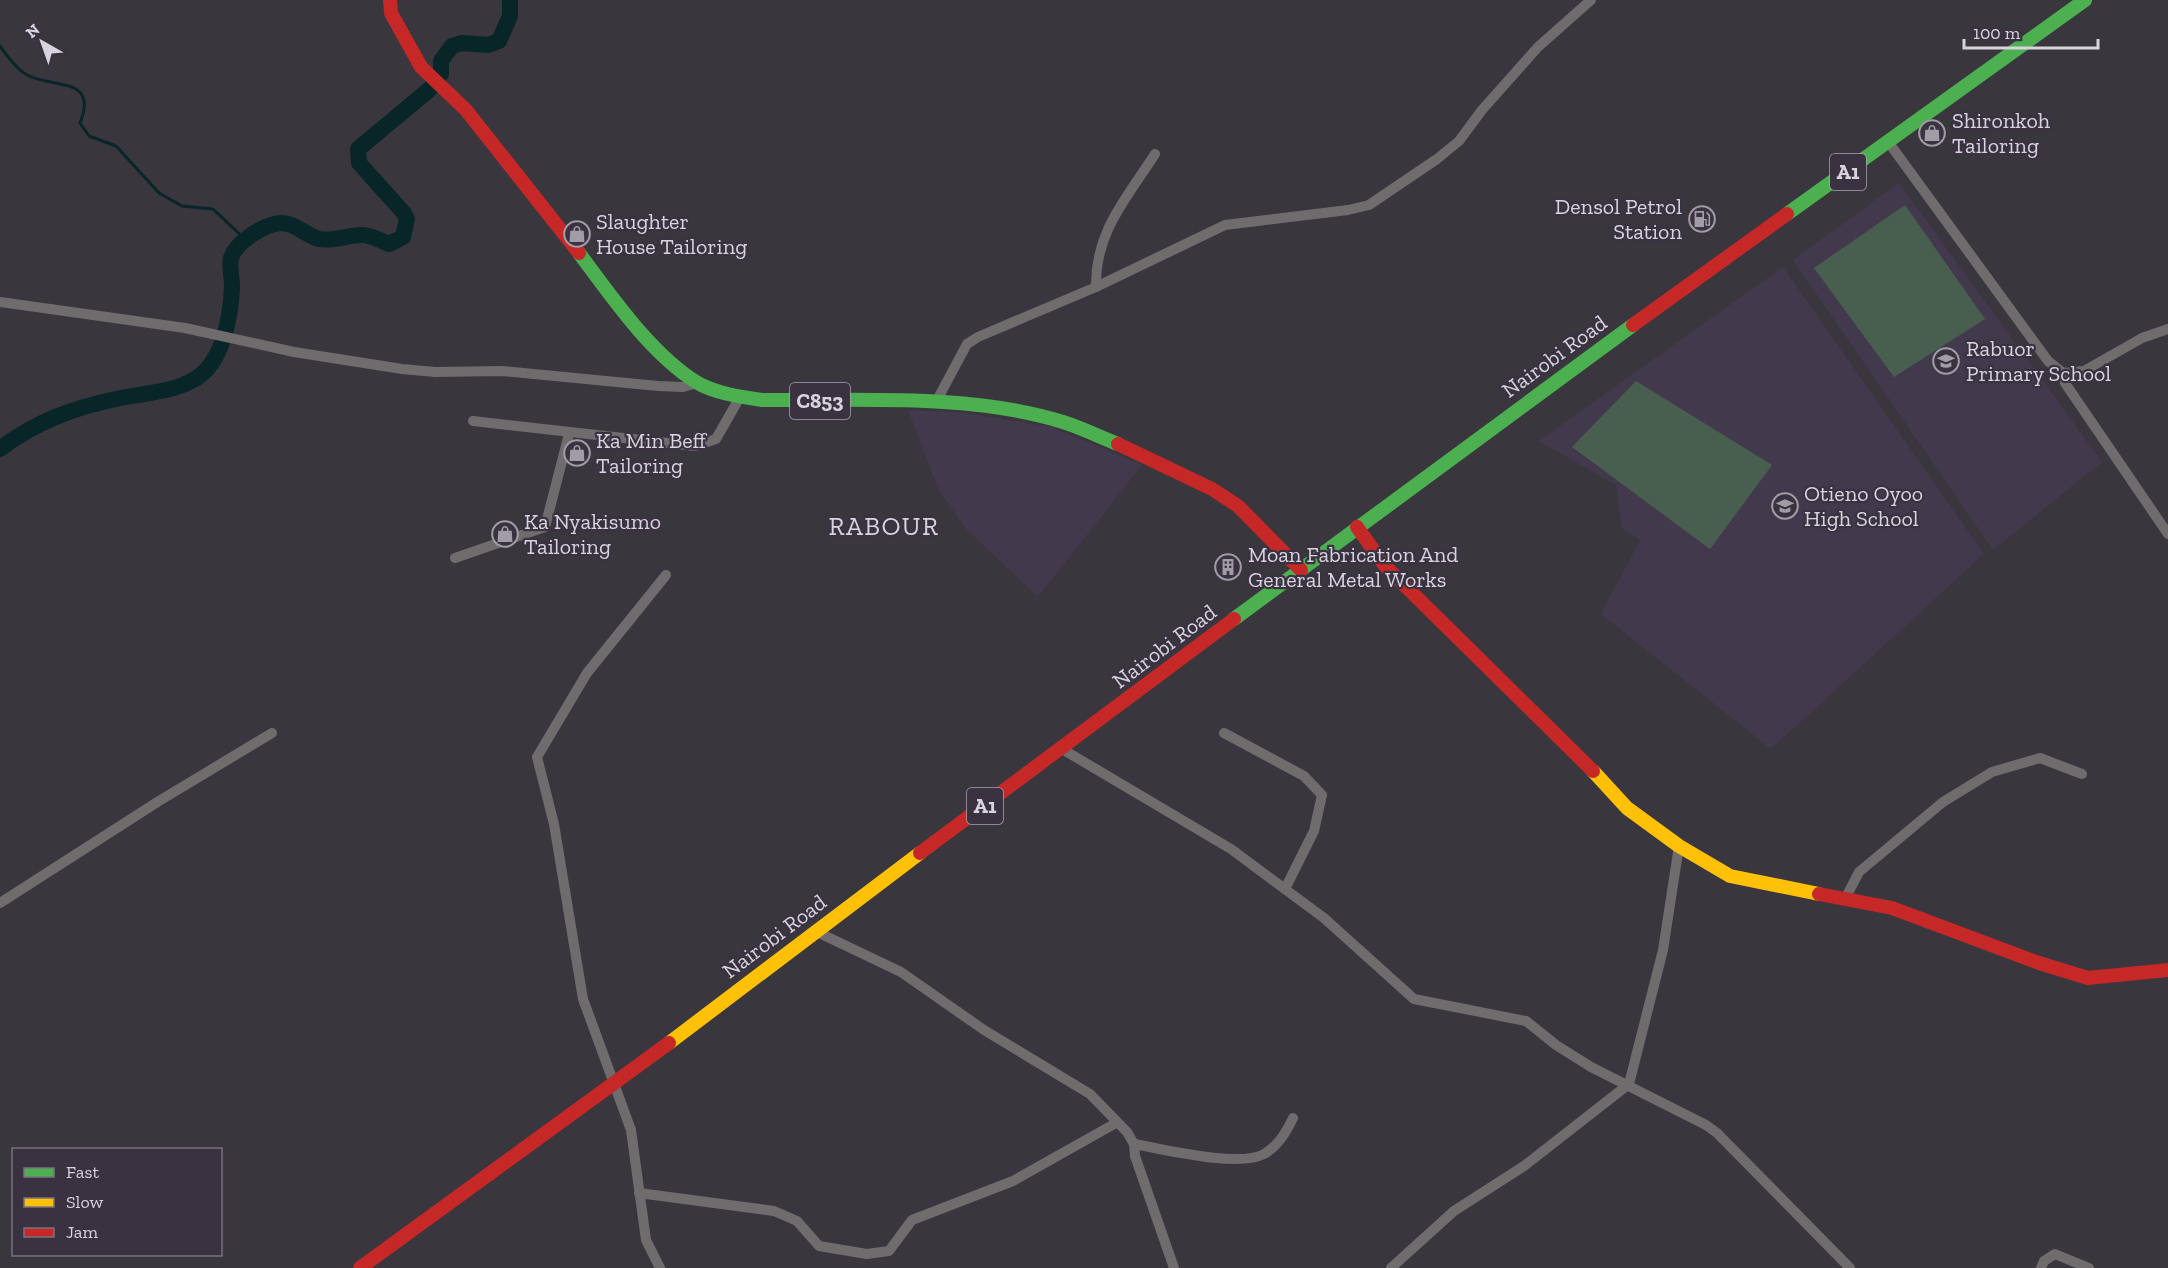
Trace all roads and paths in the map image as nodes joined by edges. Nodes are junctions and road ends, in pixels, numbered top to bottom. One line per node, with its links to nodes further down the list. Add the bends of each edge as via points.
1 (390, 0): 10 (main road, C853, via 391,13 422,67 466,110 661,354)
2 (1591, 0): 6 (street, via 1538,47 1459,141 1369,205 1225,225)
3 (2085, 0): 4 (main road, Nairobi Road / A1)
4 (1889, 143): 9 (street, via 2048,361); 15 (main road, Nairobi Road / A1)
5 (1155, 154): 6 (street, via 1110,224 1096,264)
6 (1096, 287): 12 (street, via 967,344)
7 (0, 302): 10 (street, via 206,333 402,369 503,371 658,386)
8 (2168, 329): 9 (street, via 2142,338 2084,371)
9 (2063, 373): 16 (street, via 2065,383)
10 (697, 383): 11 (main road, C853)
11 (740, 397): 12 (main road, C853); 14 (street, via 717,440 695,446)
12 (936, 402): 18 (main road, C853, via 987,407 1062,422 1137,452 1238,506)
13 (473, 422): 14 (street)
14 (569, 434): 17 (street, via 545,527)
15 (1357, 527): 18 (main road, Nairobi Road / A1); 24 (main road, via 1385,566 1628,807)
16 (2168, 534)
17 (455, 558)
18 (1301, 570): 22 (main road, Nairobi Road / A1)
19 (666, 575): 31 (street, via 587,672 537,757 554,824 583,999)
20 (272, 733): 27 (street)
21 (1224, 733): 25 (street, via 1304,776 1322,795 1314,831)
22 (1062, 749): 25 (street, via 1231,849); 28 (main road, Nairobi Road / A1)
23 (2082, 774): 26 (street, via 2040,758 1992,772 1943,802 1859,872)
24 (1679, 846): 26 (main road, via 1730,876); 30 (street, via 1663,950)
25 (1285, 889): 30 (street, via 1324,918 1414,999 1526,1021 1582,1061)
26 (1846, 897): 29 (main road, via 1892,908 2088,978)
27 (0, 903)
28 (816, 931): 31 (main road, Nairobi Road / A1); 33 (street, via 901,972 984,1030 1090,1094)
29 (2168, 970)
30 (1629, 1084): 39 (street, via 1524,1166 1454,1211); 40 (street, via 1718,1133)
31 (614, 1085): 35 (street, via 631,1130); 36 (main road, Nairobi Road / A1)
32 (1293, 1118): 34 (street, via 1287,1132 1264,1155 1217,1159)
33 (1116, 1123): 34 (street); 35 (street, via 1013,1182 912,1220 889,1251 867,1254 819,1246 797,1221 774,1211)
34 (1134, 1143): 38 (street, via 1135,1156)
35 (639, 1193): 37 (street, via 646,1240)
36 (360, 1268)
37 (660, 1268)
38 (1174, 1268)
39 (1391, 1268)
40 (1850, 1268)
41 (2041, 1268): 42 (street, via 2055,1254)
42 (2089, 1268)

